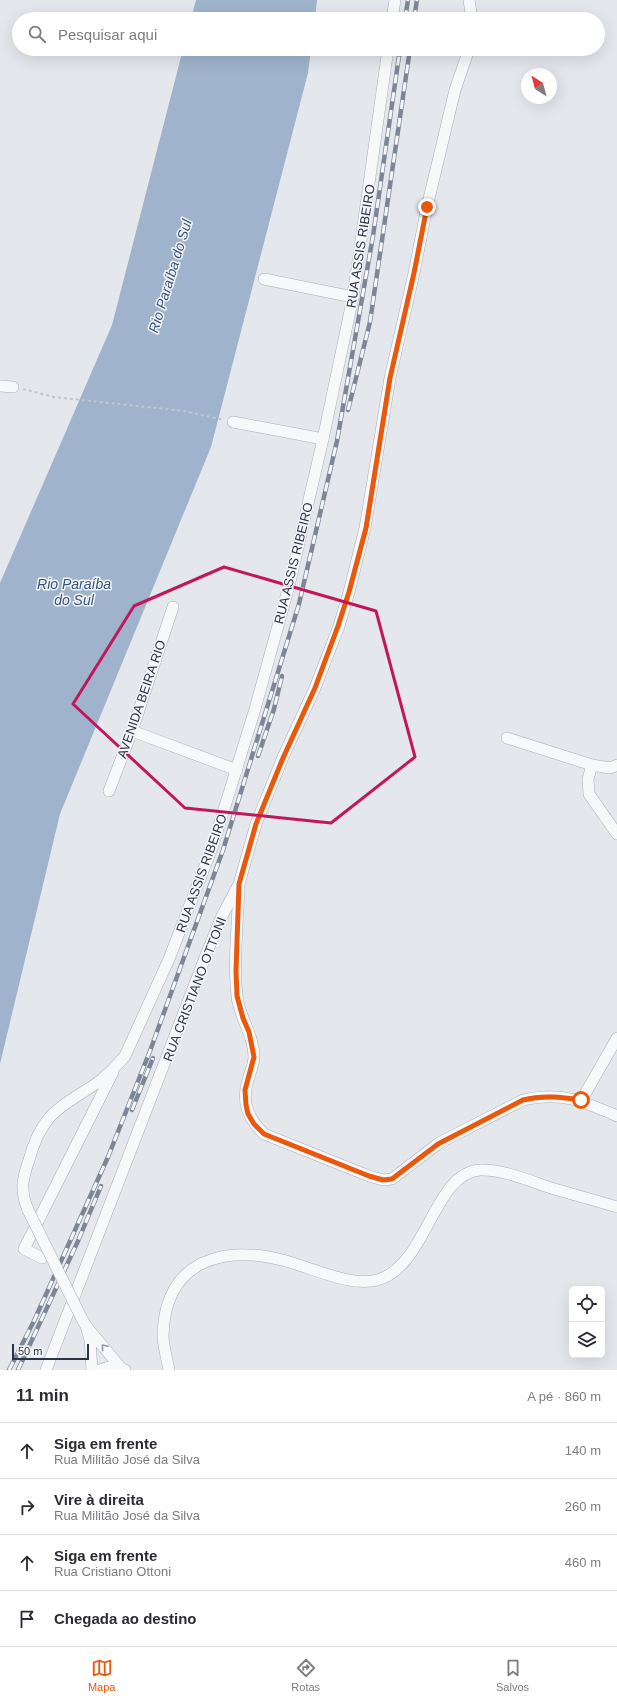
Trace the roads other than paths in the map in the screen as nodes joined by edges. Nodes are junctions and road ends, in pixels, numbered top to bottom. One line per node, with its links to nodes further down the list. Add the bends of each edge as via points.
1 (395, 0): 3 (street)
2 (469, 0): 4 (street)
3 (393, 12)
4 (471, 12)
5 (387, 56): 8 (street, RUA ASSIS RIBEIRO)
6 (467, 56): 21 (street, RUA CRISTIANO OTTONI, via 455,90 427,207 390,378 366,528 349,592 315,688 256,824)
7 (264, 279): 8 (street)
8 (353, 297): 12 (street, RUA ASSIS RIBEIRO)
9 (0, 386): 10 (street)
10 (13, 387)
11 (233, 422): 12 (street)
12 (323, 439): 18 (street, RUA ASSIS RIBEIRO, via 289,586)
13 (173, 606): 14 (street, AVENIDA BEIRA RIO)
14 (132, 731): 18 (street); 19 (street, AVENIDA BEIRA RIO)
15 (507, 738): 16 (street)
16 (592, 765): 17 (street, via 610,768); 20 (street, via 588,779 589,794)
17 (617, 765)
18 (237, 770): 23 (street, RUA ASSIS RIBEIRO, via 213,846 170,959 125,1056)
19 (109, 791)
20 (617, 834)
21 (239, 884): 24 (street, via 237,996 254,1057 245,1090 246,1105 254,1124 264,1134 369,1176 387,1180 400,1174 438,1144 523,1100 537,1097); 30 (street, RUA CRISTIANO OTTONI, via 208,950)
22 (617, 1038): 24 (street)
23 (116, 1066): 27 (street, via 24,1249); 28 (street, bridge, via 49,1118 39,1132 23,1181 23,1198 28,1210)
24 (581, 1100): 25 (street)
25 (617, 1116)
26 (617, 1207): 33 (street, via 523,1179 481,1170 462,1177 451,1186 407,1259 398,1269 376,1280 364,1282 348,1279 285,1261 261,1257 215,1258 198,1264 184,1275 173,1291 165,1311 163,1336)
27 (42, 1258)
28 (84, 1321): 29 (street, one-way to 28); 31 (street, via 90,1340)
29 (123, 1369): 32 (street, via 113,1366)
30 (46, 1370)
31 (92, 1370)
32 (99, 1370)
33 (169, 1370)

